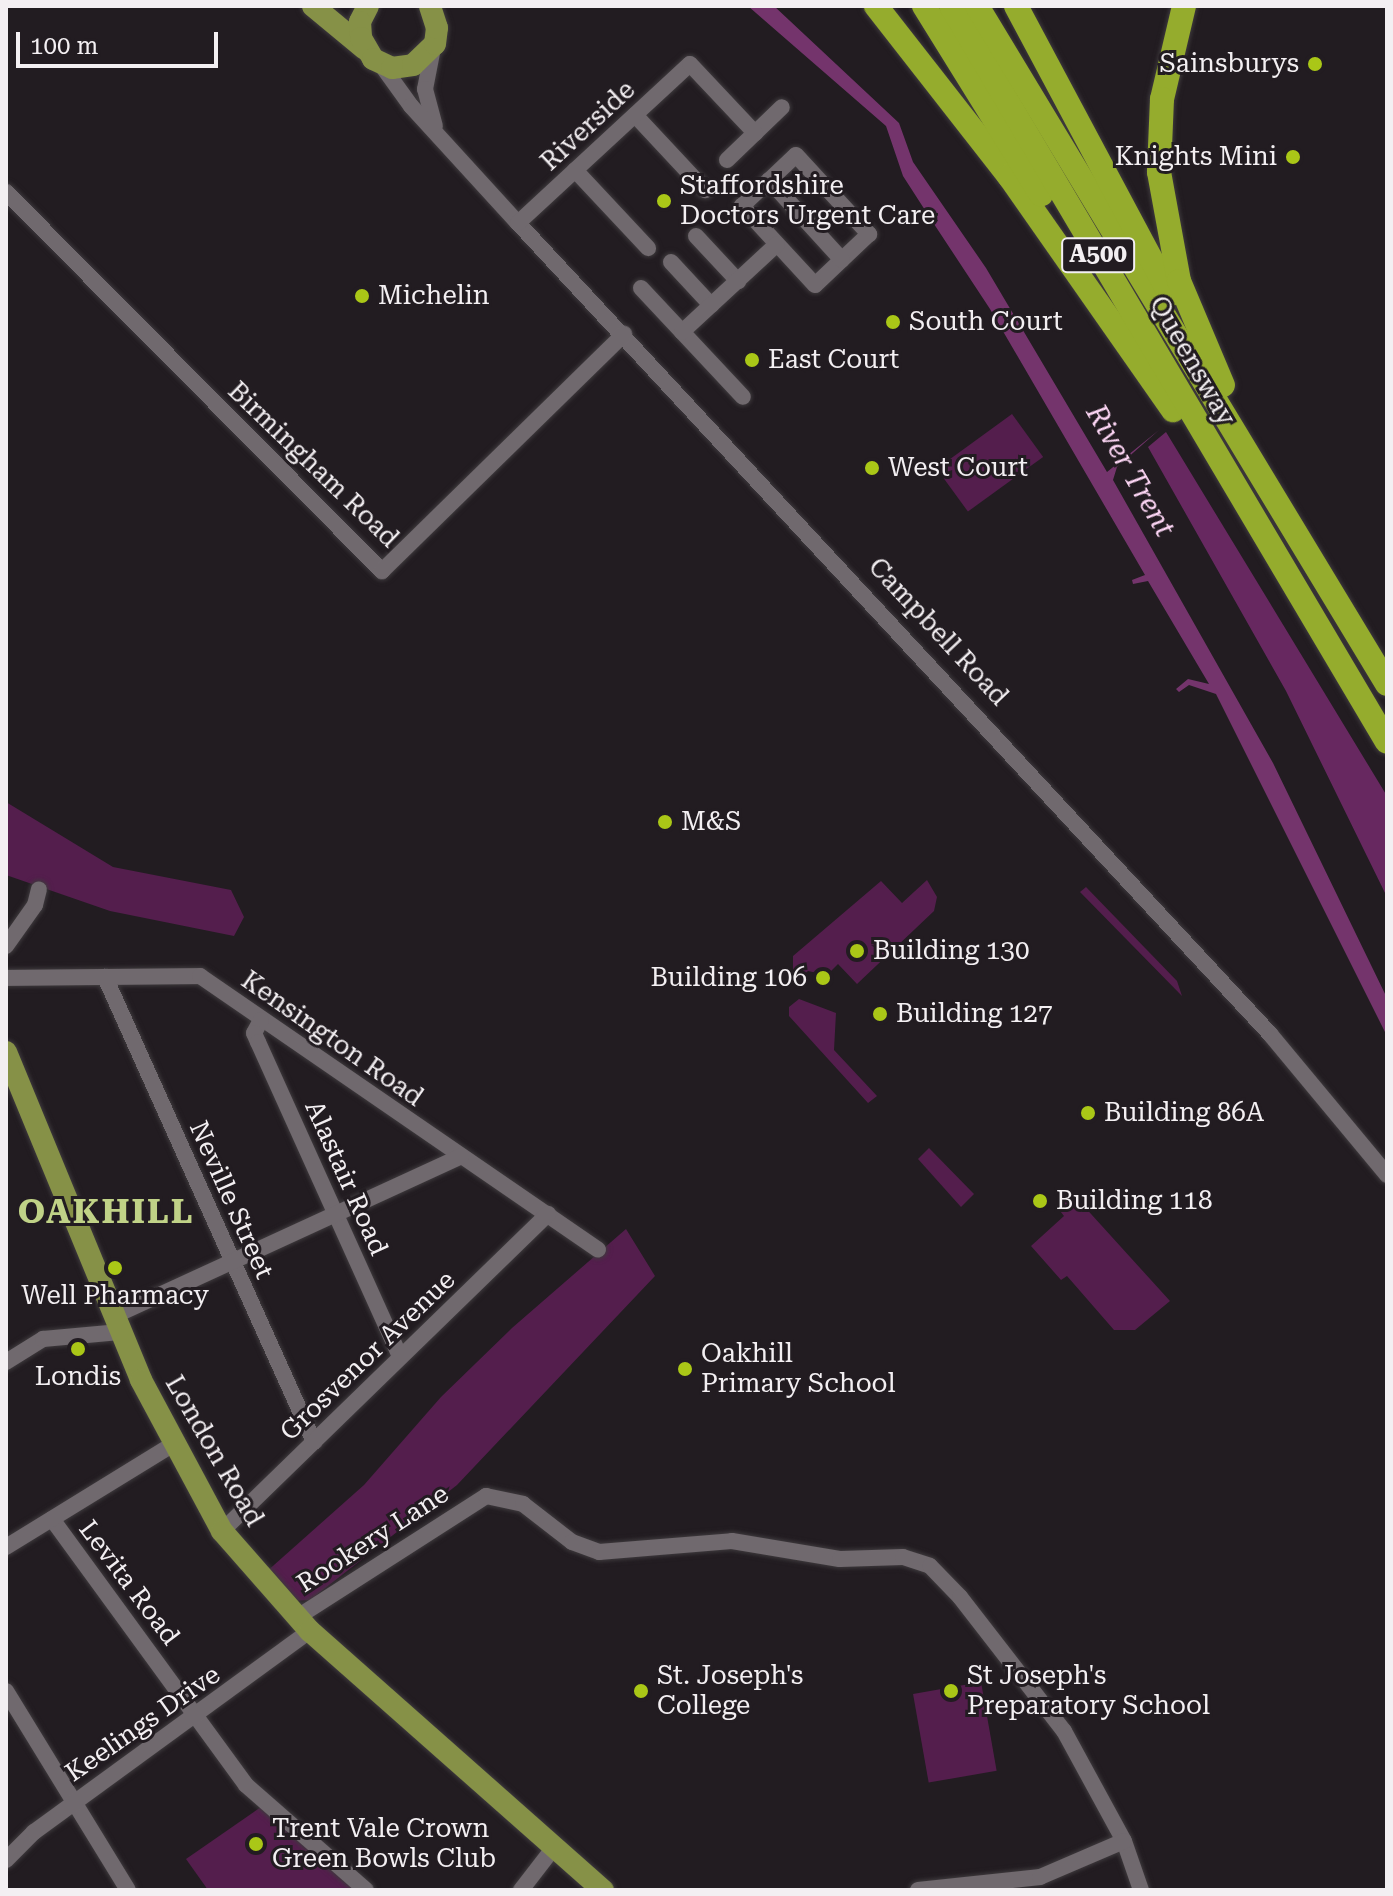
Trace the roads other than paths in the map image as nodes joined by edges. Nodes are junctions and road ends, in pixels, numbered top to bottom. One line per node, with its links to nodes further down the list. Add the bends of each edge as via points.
1 (313, 6): 12 (main road, Campbell Road)
2 (368, 6): 12 (main road, via 360,22)
3 (430, 6): 11 (main road)
4 (454, 6): 11 (main road)
5 (876, 6): 33 (highway, via 1009,176)
6 (924, 6): 33 (highway)
7 (951, 6): 36 (highway, Queensway / A500)
8 (977, 6): 35 (highway, Queensway / A500)
9 (1016, 6): 35 (highway)
10 (1184, 6): 35 (highway, via 1168,62 1160,125 1166,228 1193,321)
11 (436, 36): 12 (main road, via 413,65); 16 (street, Campbell Road, via 425,89)
12 (372, 56): 16 (street, Campbell Road)
13 (782, 107): 15 (street)
14 (635, 115): 15 (street, Riverside, via 690,64); 18 (street, Riverside); 20 (street)
15 (755, 133): 17 (street)
16 (439, 135): 22 (street, Campbell Road)
17 (727, 160)
18 (575, 170): 22 (street, Riverside); 25 (street)
19 (769, 180): 24 (street, via 742,206); 26 (street); 26 (street, via 796,155 838,200 869,234)
20 (705, 190)
21 (6, 192): 32 (street, Birmingham Road, via 382,571)
22 (518, 223): 32 (street, Campbell Road)
23 (696, 236): 28 (street)
24 (777, 244): 26 (street, via 815,285); 28 (street)
25 (648, 248)
26 (842, 260)
27 (671, 262): 30 (street)
28 (738, 281): 30 (street)
29 (641, 288): 31 (street)
30 (711, 305): 31 (street)
31 (682, 332): 34 (street)
32 (624, 334): 46 (street, Campbell Road, via 1270,1034)
33 (1150, 379): 36 (highway)
34 (743, 397)
35 (1276, 498): 37 (highway, Queensway / A500)
36 (1243, 505): 38 (highway, Queensway / A500)
37 (1387, 684)
38 (1387, 742)
39 (39, 889): 40 (street, via 35,905)
40 (6, 946)
41 (105, 977): 42 (street, Kensington Road); 43 (street, Kensington Road, via 200,976); 50 (street, Neville Street)
42 (6, 978)
43 (261, 1020): 45 (street, Kensington Road); 48 (street, Alastair Road, via 254,1033)
44 (6, 1052): 51 (main road, London Road)
45 (461, 1156): 47 (street, Kensington Road); 48 (street)
46 (1387, 1175)
47 (548, 1214): 49 (street, Kensington Road); 52 (street, Grosvenor Avenue)
48 (337, 1215): 50 (street); 52 (street, Alastair Road)
49 (598, 1250)
50 (232, 1262): 51 (street); 54 (street, Neville Street)
51 (118, 1324): 53 (street, via 43,1339); 55 (main road, London Road)
52 (400, 1356): 54 (street, Grosvenor Avenue)
53 (7, 1359)
54 (314, 1442): 57 (street, Grosvenor Avenue)
55 (172, 1445): 56 (street); 57 (main road, London Road)
56 (52, 1519): 58 (street); 61 (street, Levita Road, via 92,1581 146,1643)
57 (222, 1531): 59 (main road, London Road)
58 (6, 1547)
59 (303, 1624): 61 (street, Keelings Drive); 63 (street, Rookery Lane, via 486,1496 523,1504 572,1542 599,1552 732,1541 840,1559 903,1557 930,1566 960,1597 1064,1731); 64 (main road, London Road)
60 (6, 1691): 62 (street)
61 (193, 1716): 62 (street, Keelings Drive); 67 (street, Levita Road, via 246,1785)
62 (73, 1803): 65 (street, Keelings Drive); 66 (street)
63 (1124, 1841): 70 (street, via 1040,1877); 71 (street, Rookery Lane)
64 (555, 1846): 68 (street); 69 (main road, London Road)
65 (6, 1860)
66 (128, 1890)
67 (366, 1890)
68 (521, 1890)
69 (603, 1890)
70 (918, 1890)
71 (1141, 1890)

